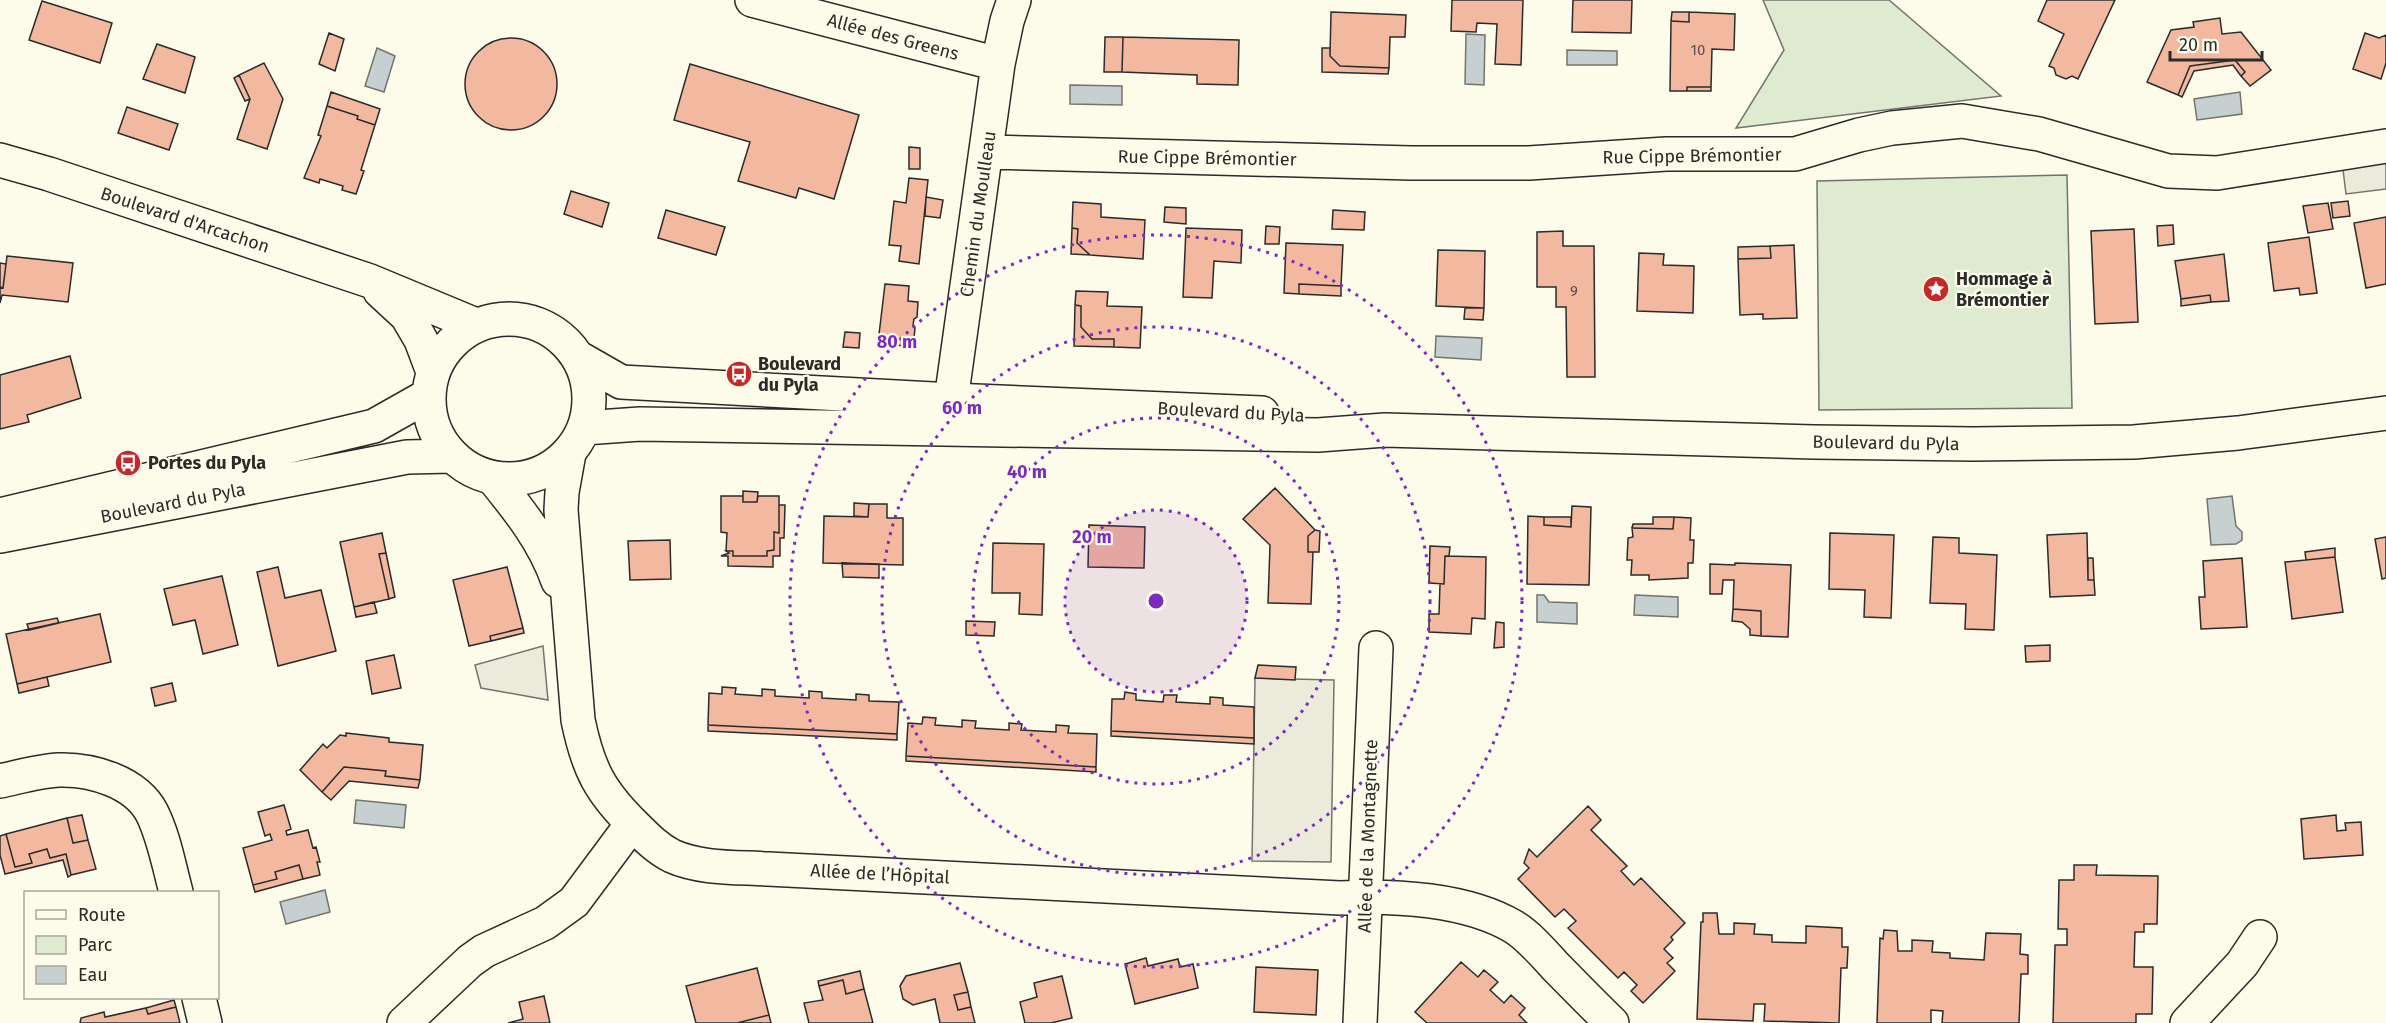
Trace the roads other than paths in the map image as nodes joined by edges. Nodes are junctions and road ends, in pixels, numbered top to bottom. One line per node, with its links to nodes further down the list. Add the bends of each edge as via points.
1 (753, 0): 3 (street, Allée des Greens)
2 (1014, 0): 3 (street, Chemin du Moulleau)
3 (998, 64): 5 (street, Chemin du Moulleau)
4 (2386, 146): 5 (street, Rue Cippe Brémontier, via 2217,173 2168,171 2039,134 1962,122 1892,128 1795,154 1658,154 1529,163)
5 (987, 152): 12 (street, Chemin du Moulleau)
6 (0, 160): 7 (street, Boulevard d'Arcachon)
7 (370, 281): 8 (street, Boulevard d'Arcachon); 10 (street, Boulevard d'Arcachon, via 407,315 421,340)
8 (476, 325): 9 (street, via 498,319 522,320 544,327 564,340); 10 (street, via 443,353)
9 (579, 358): 12 (street, Boulevard du Pyla, via 621,382); 13 (street, via 586,374 589,411)
10 (431, 383): 14 (street, via 433,425); 16 (street, Boulevard du Pyla, via 374,426)
11 (2386, 413): 12 (street, Boulevard du Pyla, via 2238,434 2134,442 1973,444 1385,430 1317,416)
12 (950, 415): 13 (street, Boulevard du Pyla, via 640,424)
13 (577, 440): 15 (street, via 547,470 519,479); 18 (street, Allée de l’Hôpital, via 562,492 561,510)
14 (452, 456): 15 (street, via 468,469); 17 (street, Boulevard du Pyla, via 407,457)
15 (493, 478): 18 (street, Allée de l’Hôpital, via 540,541)
16 (0, 515)
17 (0, 536)
18 (569, 614): 21 (street, Allée de l’Hôpital, via 578,720 585,754 611,802)
19 (1376, 648): 23 (street, Allée de la Montagnette)
20 (0, 781): 22 (street, via 58,770 90,774 125,786 140,796 151,811)
21 (632, 824): 23 (street, Allée de l’Hôpital, via 673,856 704,864); 27 (street, via 574,902 544,923 484,951)
22 (176, 891)
23 (1366, 897): 28 (street, Allée de la Montagnette); 29 (street, Allée de l’Hôpital, via 1453,904 1496,918 1535,944)
24 (2260, 937): 30 (street, via 2242,964)
25 (199, 999): 26 (street)
26 (205, 1023)
27 (404, 1023)
28 (1360, 1023)
29 (1612, 1023)
30 (2187, 1023)

